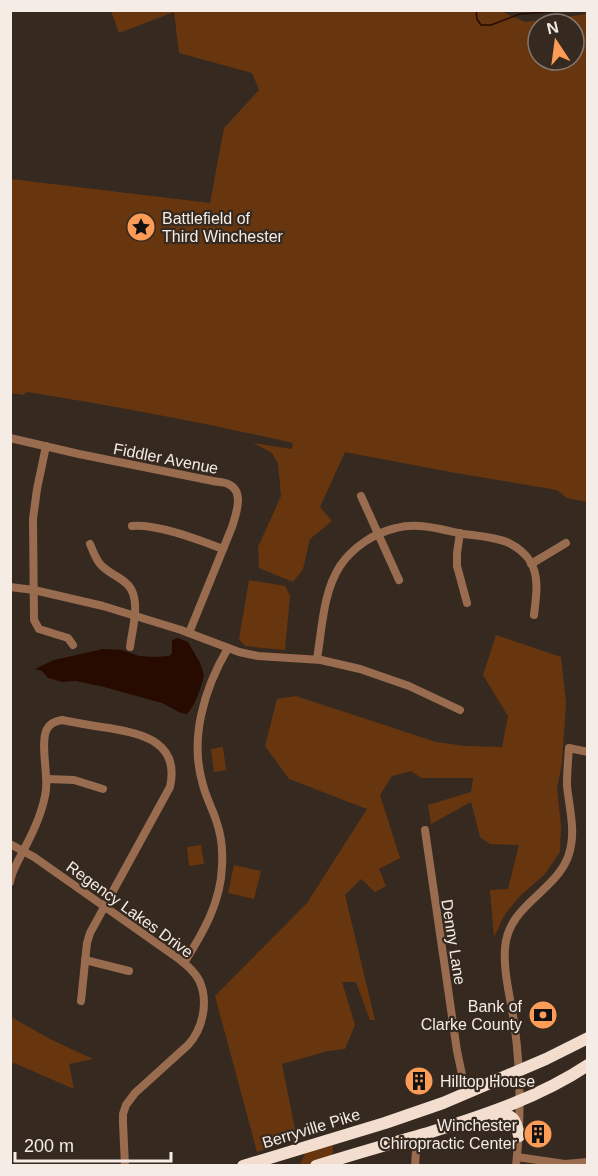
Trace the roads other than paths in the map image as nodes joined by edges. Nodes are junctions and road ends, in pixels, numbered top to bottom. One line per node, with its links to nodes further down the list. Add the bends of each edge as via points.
1 (10, 438): 2 (street, Fiddler Avenue)
2 (46, 446): 9 (street, Fiddler Avenue, via 229,484 237,493 238,504); 13 (street, via 34,504)
3 (361, 496): 6 (street)
4 (132, 526): 9 (street, via 153,527)
5 (460, 533): 6 (street, via 413,526); 10 (street, via 510,544); 14 (street, via 456,559)
6 (378, 534): 11 (street); 21 (street, via 351,554 335,577 326,603)
7 (566, 543): 10 (street)
8 (90, 544): 15 (street, via 100,565 132,590)
9 (223, 549): 17 (street, Fiddler Avenue)
10 (531, 564): 16 (street, via 537,585)
11 (399, 580)
12 (10, 587): 13 (street)
13 (34, 590): 15 (street); 18 (street, via 34,620 39,629 68,638)
14 (467, 603)
15 (134, 615): 17 (street); 19 (street)
16 (534, 615)
17 (189, 633): 20 (street)
18 (74, 645)
19 (130, 647)
20 (228, 648): 21 (street, via 258,656); 32 (street, via 216,672 198,734 203,785 219,832 222,867 218,897)
21 (317, 659): 22 (street, via 400,682)
22 (460, 710)
23 (588, 752): 37 (street, via 569,748 567,782 573,831 568,855 558,876 522,909 505,946)
24 (46, 779): 25 (street, via 74,780); 28 (street, via 41,811); 30 (street, via 45,733 57,721 150,738 166,754 171,768 170,787)
25 (103, 789)
26 (425, 830): 38 (street, Denny Lane)
27 (10, 844): 28 (street, Regency Lakes Drive)
28 (24, 850): 29 (street); 30 (street, Regency Lakes Drive)
29 (10, 882)
30 (104, 906): 31 (street, via 90,933); 32 (street, Regency Lakes Drive)
31 (85, 960): 33 (street); 34 (street)
32 (184, 963): 45 (street, Regency Lakes Drive, via 201,987 204,1004 199,1030 126,1105)
33 (129, 971)
34 (81, 1001)
35 (588, 1038): 37 (highway, Berryville Pike)
36 (588, 1065): 39 (highway)
37 (520, 1070): 38 (highway, Berryville Pike); 39 (street)
38 (466, 1093): 46 (highway, Berryville Pike, via 395,1120)
39 (520, 1101): 40 (highway); 42 (street)
40 (469, 1120): 41 (highway); 42 (highway, via 500,1114 511,1116)
41 (417, 1136): 47 (highway); 48 (street)
42 (519, 1136): 43 (street)
43 (517, 1161): 44 (street)
44 (588, 1162)
45 (125, 1166)
46 (243, 1166)
47 (316, 1166)
48 (415, 1166)

